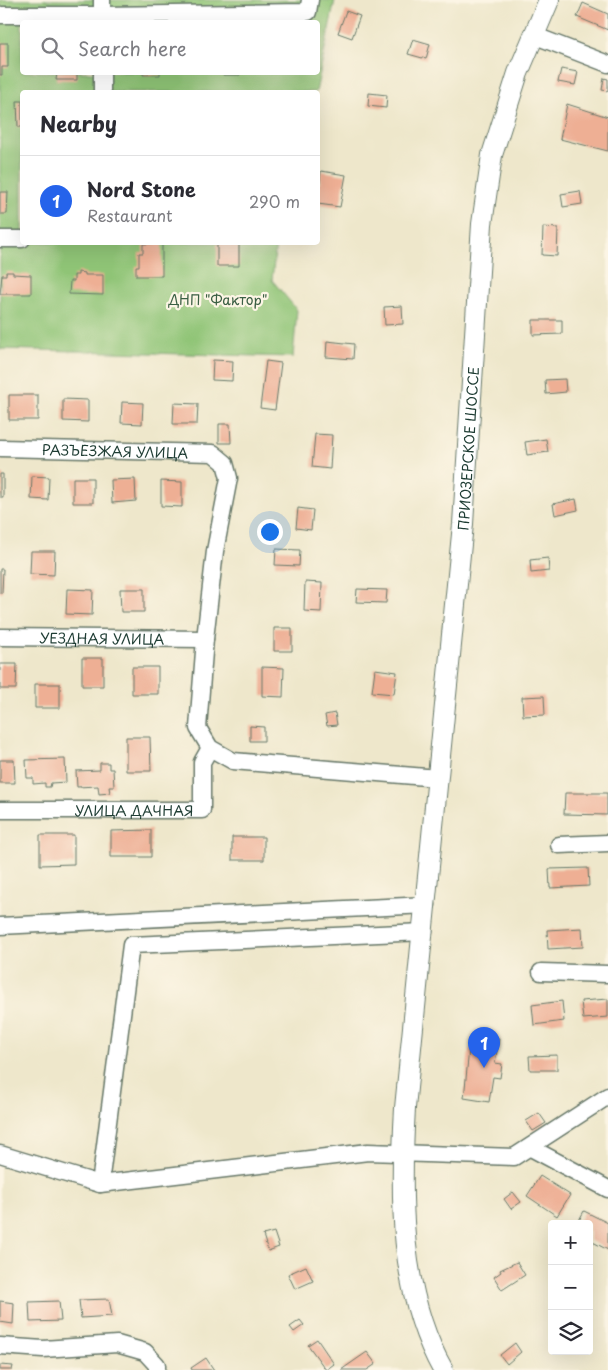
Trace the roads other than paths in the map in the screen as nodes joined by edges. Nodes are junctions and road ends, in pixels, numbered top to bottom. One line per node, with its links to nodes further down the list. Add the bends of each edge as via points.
1 (548, 0): 5 (main road, ПРИОЗЕРСКОЕ ШОССЕ)
2 (309, 6): 3 (street)
3 (102, 13): 4 (street)
4 (0, 15)
5 (533, 35): 6 (street); 15 (main road, ПРИОЗЕРСКОЕ ШОССЕ, via 492,156 482,224 462,524)
6 (608, 64)
7 (102, 75): 8 (street)
8 (102, 90)
9 (0, 239): 10 (street)
10 (20, 239)
11 (0, 448): 13 (street, РАЗЪЕЗЖАЯ УЛИЦА, via 213,453 226,463 229,478 215,551)
12 (0, 637): 13 (street, УЕЗДНАЯ УЛИЦА)
13 (205, 639): 14 (street, via 198,728)
14 (210, 748): 15 (street, via 233,761); 16 (street, УЛИЦА ДАЧНАЯ, via 202,762 202,810)
15 (438, 778): 19 (main road, ПРИОЗЕРСКОЕ ШОССЕ)
16 (0, 810)
17 (608, 843): 18 (street)
18 (559, 845)
19 (427, 905): 20 (street); 21 (main road, ПРИОЗЕРСКОЕ ШОССЕ)
20 (0, 926)
21 (424, 932): 27 (main road, ПРИОЗЕРСКОЕ ШОССЕ); 28 (street, via 130,944)
22 (541, 972): 23 (street)
23 (608, 974)
24 (608, 1096): 25 (street)
25 (531, 1148): 27 (street, via 514,1157); 29 (street)
26 (0, 1154): 28 (street)
27 (403, 1154): 28 (street, via 368,1152); 32 (main road, via 404,1224 410,1268 417,1305)
28 (100, 1184)
29 (608, 1189)
30 (0, 1346): 31 (street, via 43,1349 117,1344 146,1352 157,1365)
31 (157, 1370)
32 (443, 1370)

